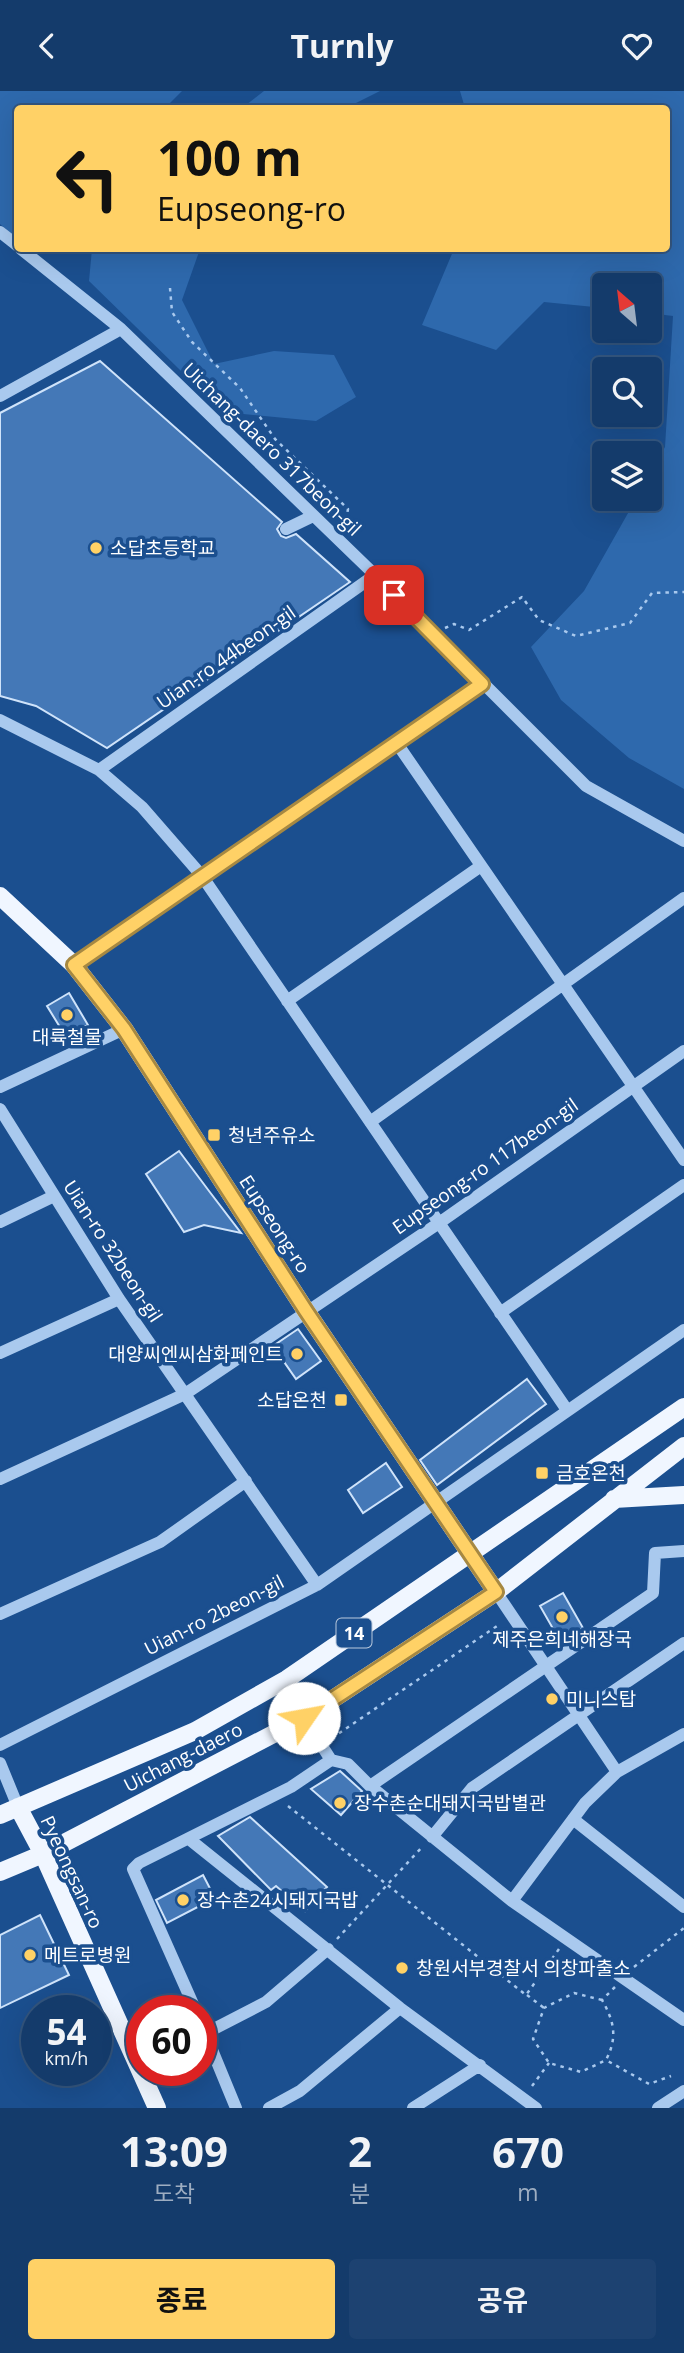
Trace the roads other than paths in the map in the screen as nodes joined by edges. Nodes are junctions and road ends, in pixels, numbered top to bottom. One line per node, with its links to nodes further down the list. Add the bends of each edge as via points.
1 (25, 252): 2 (street, Uichang-daero 317beon-gil)
2 (121, 329): 3 (street); 4 (street, Uichang-daero 317beon-gil)
3 (0, 396)
4 (313, 516): 5 (street); 6 (street, Uichang-daero 317beon-gil)
5 (286, 529)
6 (375, 575): 7 (street, Uichang-daero 317beon-gil); 10 (street, Uian-ro 44beon-gil)
7 (482, 684): 9 (street); 11 (street, Uichang-daero 317beon-gil, via 586,786)
8 (0, 720): 10 (street)
9 (396, 742): 12 (street); 13 (street)
10 (99, 770): 13 (street, via 142,807)
11 (684, 841)
12 (481, 866): 17 (street); 18 (street)
13 (202, 876): 16 (street); 18 (street)
14 (0, 896): 16 (main road, Eupseong-ro)
15 (684, 898): 17 (street)
16 (74, 965): 19 (main road, Eupseong-ro)
17 (564, 986): 21 (street); 24 (street)
18 (287, 1001): 24 (street)
19 (124, 1029): 22 (street); 31 (main road, Eupseong-ro)
20 (684, 1051): 21 (street, Eupseong-ro 117beon-gil)
21 (632, 1086): 25 (street); 29 (street, Eupseong-ro 117beon-gil)
22 (0, 1087)
23 (0, 1109): 27 (street, Uian-ro 32beon-gil)
24 (370, 1122): 29 (street)
25 (684, 1160)
26 (684, 1185): 32 (street)
27 (54, 1196): 28 (street); 30 (street, Uian-ro 32beon-gil)
28 (0, 1222)
29 (439, 1223): 31 (street, Eupseong-ro 117beon-gil); 32 (street)
30 (120, 1299): 34 (street); 35 (street, Uian-ro 32beon-gil)
31 (306, 1311): 35 (street, Eupseong-ro 117beon-gil); 43 (main road, Eupseong-ro)
32 (500, 1313): 37 (street)
33 (684, 1330): 37 (street, Uian-ro 2beon-gil)
34 (0, 1353)
35 (185, 1394): 39 (street, Eupseong-ro 117beon-gil); 40 (street, Uian-ro 32beon-gil)
36 (684, 1407): 45 (main road, Uichang-daero / 14)
37 (567, 1410): 43 (street, Uian-ro 2beon-gil)
38 (684, 1446): 42 (main road, Uichang-daero / 14)
39 (0, 1479)
40 (246, 1481): 46 (street, Uian-ro 32beon-gil); 48 (street, via 160,1542)
41 (684, 1495): 42 (main road)
42 (614, 1499): 47 (main road, Uichang-daero / 14)
43 (435, 1502): 45 (main road, Eupseong-ro); 46 (street, Uian-ro 2beon-gil)
44 (684, 1552): 50 (street, via 655,1553 653,1593)
45 (470, 1554): 47 (main road, Eupseong-ro); 59 (main road, Uichang-daero / 14, via 287,1679 195,1731)
46 (317, 1584): 54 (street, Uian-ro 2beon-gil)
47 (496, 1592): 50 (street); 52 (main road, Uichang-daero / 14)
48 (0, 1614)
49 (684, 1643): 51 (street)
50 (546, 1667): 51 (street); 58 (street)
51 (578, 1714): 57 (street); 62 (street, via 472,1788)
52 (304, 1718): 55 (street); 64 (main road, Uichang-daero / 14)
53 (684, 1734): 57 (street)
54 (0, 1745)
55 (331, 1761): 58 (street, via 348,1764); 63 (street)
56 (0, 1763): 59 (street)
57 (617, 1773): 61 (street)
58 (369, 1786): 62 (street)
59 (18, 1807): 60 (main road, Uichang-daero / 14); 64 (main road, Pyeongsan-ro)
60 (0, 1815)
61 (573, 1819): 66 (street); 67 (street)
62 (432, 1837): 66 (street)
63 (189, 1839): 68 (street); 69 (street, via 133,1868)
64 (43, 1854): 65 (main road, Uichang-daero / 14); 76 (main road, Pyeongsan-ro)
65 (0, 1872)
66 (512, 1901): 71 (street)
67 (684, 1907)
68 (328, 1949): 70 (street); 72 (street, via 266,2002)
69 (189, 1995)
70 (400, 2008): 74 (street); 78 (street, via 300,2091)
71 (684, 2020)
72 (217, 2023)
73 (217, 2060): 77 (street)
74 (480, 2065): 79 (street); 80 (street)
75 (684, 2091): 81 (street)
76 (157, 2108)
77 (236, 2108)
78 (269, 2108)
79 (413, 2108)
80 (536, 2108)
81 (658, 2108)

